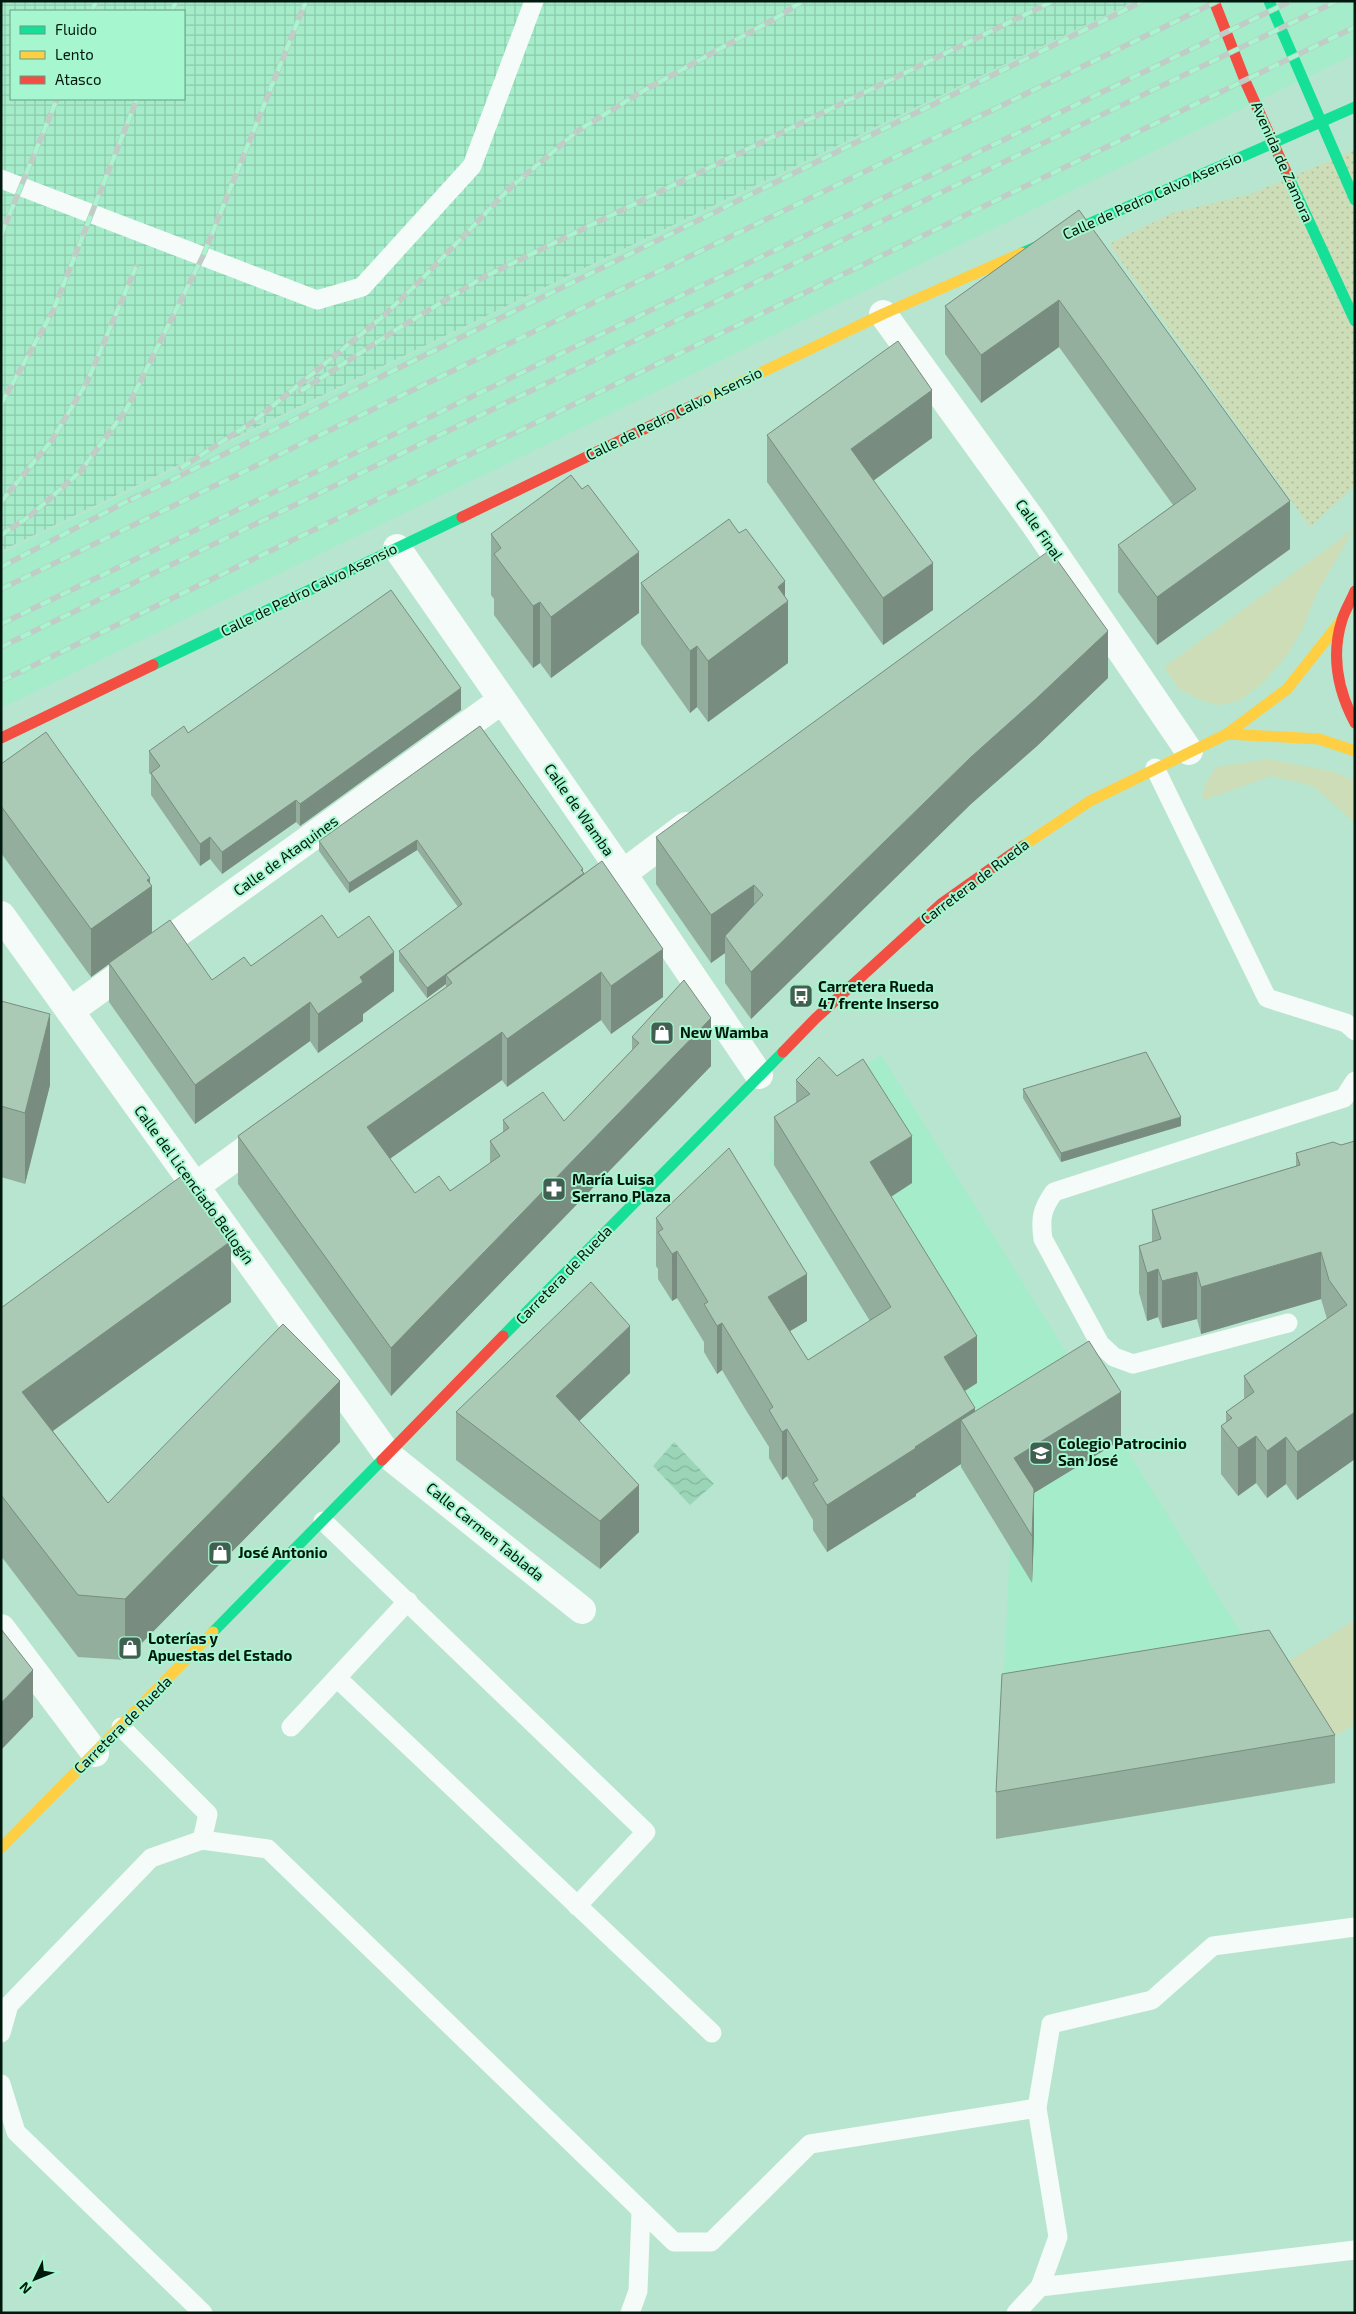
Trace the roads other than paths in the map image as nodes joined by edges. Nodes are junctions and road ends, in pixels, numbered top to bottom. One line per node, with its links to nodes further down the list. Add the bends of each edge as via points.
1 (534, 1): 5 (lane, via 472,166 362,287 317,300)
2 (1214, 1): 8 (main road, Avenida de Zamora, via 1250,92)
3 (1269, 1): 6 (main road)
4 (1355, 108): 7 (main road, Calle de Pedro Calvo Asensio)
5 (1, 179)
6 (1355, 200)
7 (883, 314): 9 (main road, Calle de Pedro Calvo Asensio); 16 (street, Calle Final, via 1043,557)
8 (1355, 320)
9 (397, 548): 12 (street, Calle de Wamba); 15 (main road, Calle de Pedro Calvo Asensio)
10 (1355, 591): 11 (main road)
11 (1341, 621): 13 (main road, via 1336,664 1341,693); 14 (main road, Carretera de Rueda, via 1287,689)
12 (502, 700): 20 (street, Calle de Wamba); 23 (street, Calle de Ataquines)
13 (1355, 723)
14 (1227, 734): 16 (main road, Carretera de Rueda); 17 (main road, Carretera de Rueda, via 1319,739)
15 (1, 738)
16 (1189, 751): 18 (main road, Carretera de Rueda)
17 (1355, 751)
18 (1155, 768): 24 (lane, via 1267,998 1346,1023); 25 (main road, Carretera de Rueda, via 1090,801 941,904 816,1018)
19 (706, 811): 20 (street)
20 (623, 874): 22 (street); 25 (street, Calle de Wamba)
21 (1, 915): 23 (street, Calle del Licenciado Bellogín)
22 (566, 916)
23 (70, 1011): 28 (street, Calle del Licenciado Bellogín)
24 (1355, 1031)
25 (759, 1075): 31 (main road, Carretera de Rueda)
26 (1355, 1081): 30 (lane, via 1344,1098 1054,1192 1040,1221 1043,1239 1100,1344 1114,1357 1133,1364)
27 (284, 1122): 28 (street)
28 (196, 1187): 29 (street); 31 (street, Calle del Licenciado Bellogín)
29 (142, 1225)
30 (1288, 1323)
31 (388, 1454): 32 (main road, Carretera de Rueda); 34 (street, Calle Carmen Tablada)
32 (323, 1521): 33 (lane); 37 (main road, Carretera de Rueda)
33 (408, 1602): 36 (lane); 42 (lane, via 646,1832)
34 (582, 1610)
35 (1, 1628): 39 (street)
36 (337, 1678): 38 (lane); 42 (lane)
37 (121, 1726): 39 (main road, Carretera de Rueda); 40 (lane, via 208,1814)
38 (291, 1727)
39 (95, 1753): 41 (main road, Carretera de Rueda)
40 (202, 1840): 44 (lane, via 151,1858 9,2005); 48 (lane, via 268,1849)
41 (1, 1848)
42 (577, 1906): 45 (lane)
43 (1355, 1927): 47 (lane, via 1213,1946 1152,2000 1051,2024)
44 (1, 2033)
45 (712, 2033)
46 (1, 2084): 51 (lane, via 16,2132)
47 (1037, 2108): 48 (lane, via 810,2144 711,2242 674,2242); 50 (lane, via 1058,2237)
48 (641, 2211): 52 (lane, via 638,2291)
49 (1355, 2250): 50 (lane)
50 (1040, 2287): 53 (lane)
51 (203, 2313)
52 (630, 2313)
53 (1016, 2313)

